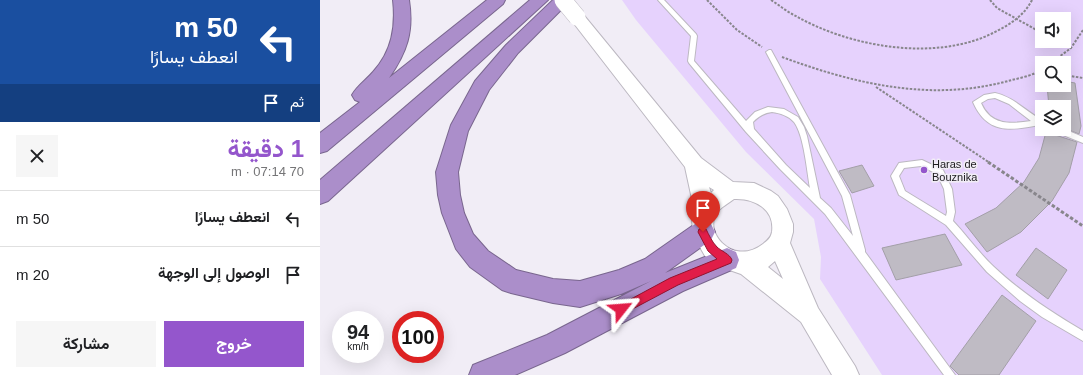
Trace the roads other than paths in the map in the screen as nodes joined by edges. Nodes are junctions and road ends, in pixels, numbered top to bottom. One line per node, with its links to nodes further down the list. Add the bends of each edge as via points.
1 (401, 0): 10 (highway, via 404,14 400,41 393,59 376,82)
2 (497, 0): 12 (highway)
3 (540, 0): 15 (highway)
4 (563, 0): 13 (street, bridge); 17 (highway, via 512,49 482,86 458,130 447,172 453,213 464,241 479,259 511,281 553,291 580,294 621,282 654,267)
5 (660, 0): 8 (lane, via 694,36 691,61)
6 (769, 52): 20 (lane, via 846,195)
7 (1041, 123): 7 (lane, via 1013,102 997,95 985,95 977,102 980,113 989,121 1001,125)
8 (750, 130): 16 (lane); 16 (lane, via 748,121 757,112 769,109 783,111 797,120)
9 (1071, 135): 11 (lane)
10 (320, 136)
11 (1083, 140)
12 (320, 145)
13 (694, 164): 14 (street); 17 (street)
14 (730, 191): 17 (street, via 719,195 711,202); 19 (street, via 756,192 768,198 782,219 783,232)
15 (320, 194)
16 (816, 199): 20 (lane)
17 (704, 221): 21 (street, via 711,248 718,255)
18 (949, 222): 18 (lane, via 902,193 895,176 902,165 922,163 940,172 948,189 951,212); 23 (lane, via 990,269 1023,298)
19 (779, 244): 21 (street, via 771,254 759,261); 22 (street)
20 (862, 255): 26 (lane)
21 (736, 261): 22 (street); 24 (highway, via 674,282 556,344)
22 (810, 316): 25 (street)
23 (1083, 336)
24 (483, 375)
25 (846, 375)
26 (950, 375)

